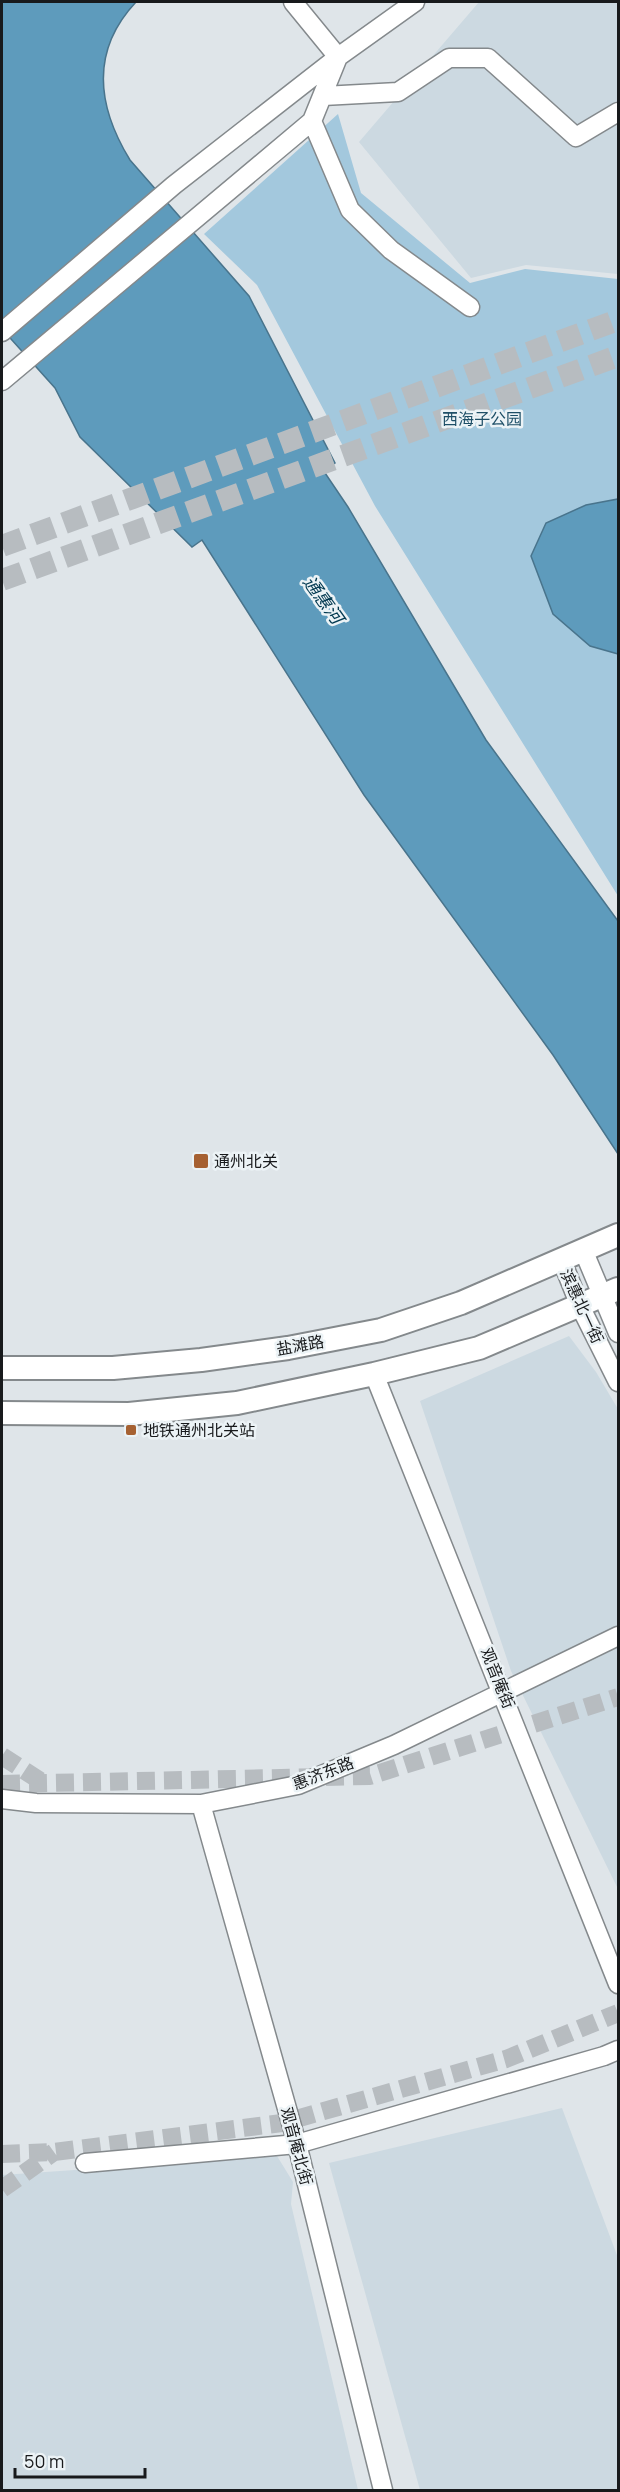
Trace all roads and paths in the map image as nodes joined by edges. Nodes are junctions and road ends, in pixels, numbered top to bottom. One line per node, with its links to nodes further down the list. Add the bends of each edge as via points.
1 (293, 2): 3 (street)
2 (415, 2): 3 (street)
3 (338, 57): 4 (street); 8 (street, via 174,185)
4 (323, 96): 5 (street, via 398,92 449,58 488,58 576,136); 6 (street)
5 (618, 112)
6 (312, 121): 7 (street, via 350,210 391,250); 9 (street)
7 (470, 308)
8 (2, 332)
9 (2, 381)
10 (618, 1235): 11 (main road, 盐滩路)
11 (584, 1252): 12 (main road, 盐滩路); 13 (street, 滨惠北一街)
12 (562, 1261): 14 (street, 滨惠北一街); 16 (main road, 盐滩路, via 461,1303 381,1330 288,1348 113,1368)
13 (610, 1293): 14 (main road); 15 (street, 滨惠北一街)
14 (580, 1306): 17 (main road, via 479,1348); 18 (street, 滨惠北一街)
15 (618, 1333)
16 (2, 1368)
17 (374, 1374): 19 (main road, via 203,1407 129,1413); 21 (street, 观音庵街)
18 (618, 1382)
19 (2, 1413)
20 (618, 1636): 21 (street, 惠济东路)
21 (503, 1692): 23 (street, 惠济东路, via 394,1745 298,1785); 24 (street, 观音庵街)
22 (2, 1799): 23 (street, 惠济东路, via 36,1803)
23 (201, 1804): 26 (street, 观音庵北街)
24 (618, 1984)
25 (618, 2050): 26 (street)
26 (297, 2144): 27 (street); 28 (street, 观音庵北街)
27 (85, 2163)
28 (383, 2490)

